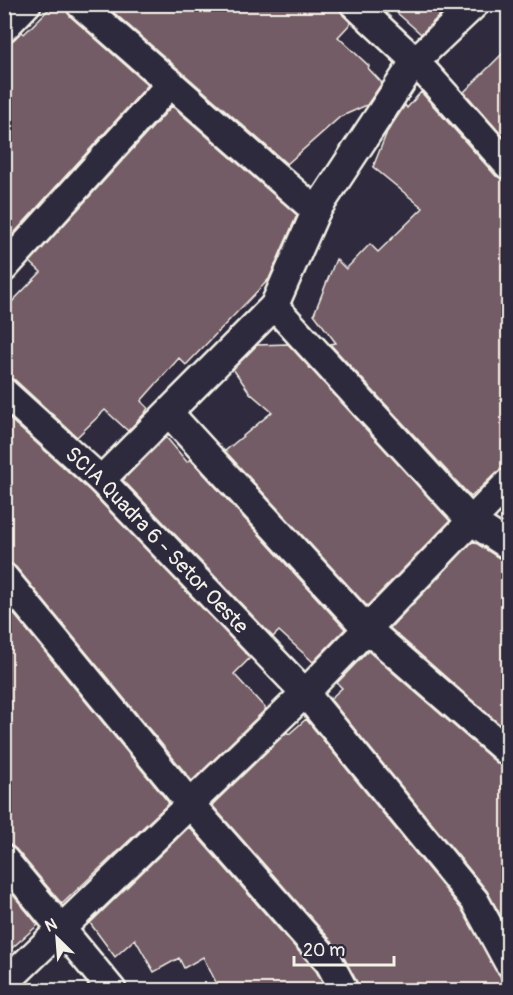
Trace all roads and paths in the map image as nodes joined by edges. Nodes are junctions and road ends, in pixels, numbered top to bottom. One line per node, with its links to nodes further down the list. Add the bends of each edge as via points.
1 (27, 4): 5 (street)
2 (80, 4): 7 (street)
3 (354, 4): 6 (street)
4 (476, 4): 6 (street)
5 (4, 28)
6 (415, 61): 8 (street); 9 (street)
7 (171, 82): 9 (street); 10 (street)
8 (508, 165)
9 (316, 211): 11 (street)
10 (4, 268)
11 (274, 306): 13 (street); 16 (street)
12 (4, 392): 14 (street, SCIA Quadra 6 - Setor Oeste)
13 (169, 413): 14 (street); 19 (street)
14 (100, 480): 20 (street, SCIA Quadra 6 - Setor Oeste)
15 (508, 483): 16 (street)
16 (471, 521): 17 (street); 19 (street)
17 (508, 545)
18 (4, 577): 22 (street)
19 (366, 628): 20 (street); 21 (street)
20 (305, 693): 22 (street); 25 (street, SCIA Quadra 6 - Setor Oeste, via 475,901)
21 (508, 752)
22 (191, 805): 24 (street); 28 (street, via 329,962)
23 (4, 859): 24 (street)
24 (62, 930): 26 (street); 27 (street)
25 (508, 962)
26 (4, 984)
27 (112, 990)
28 (344, 990)

